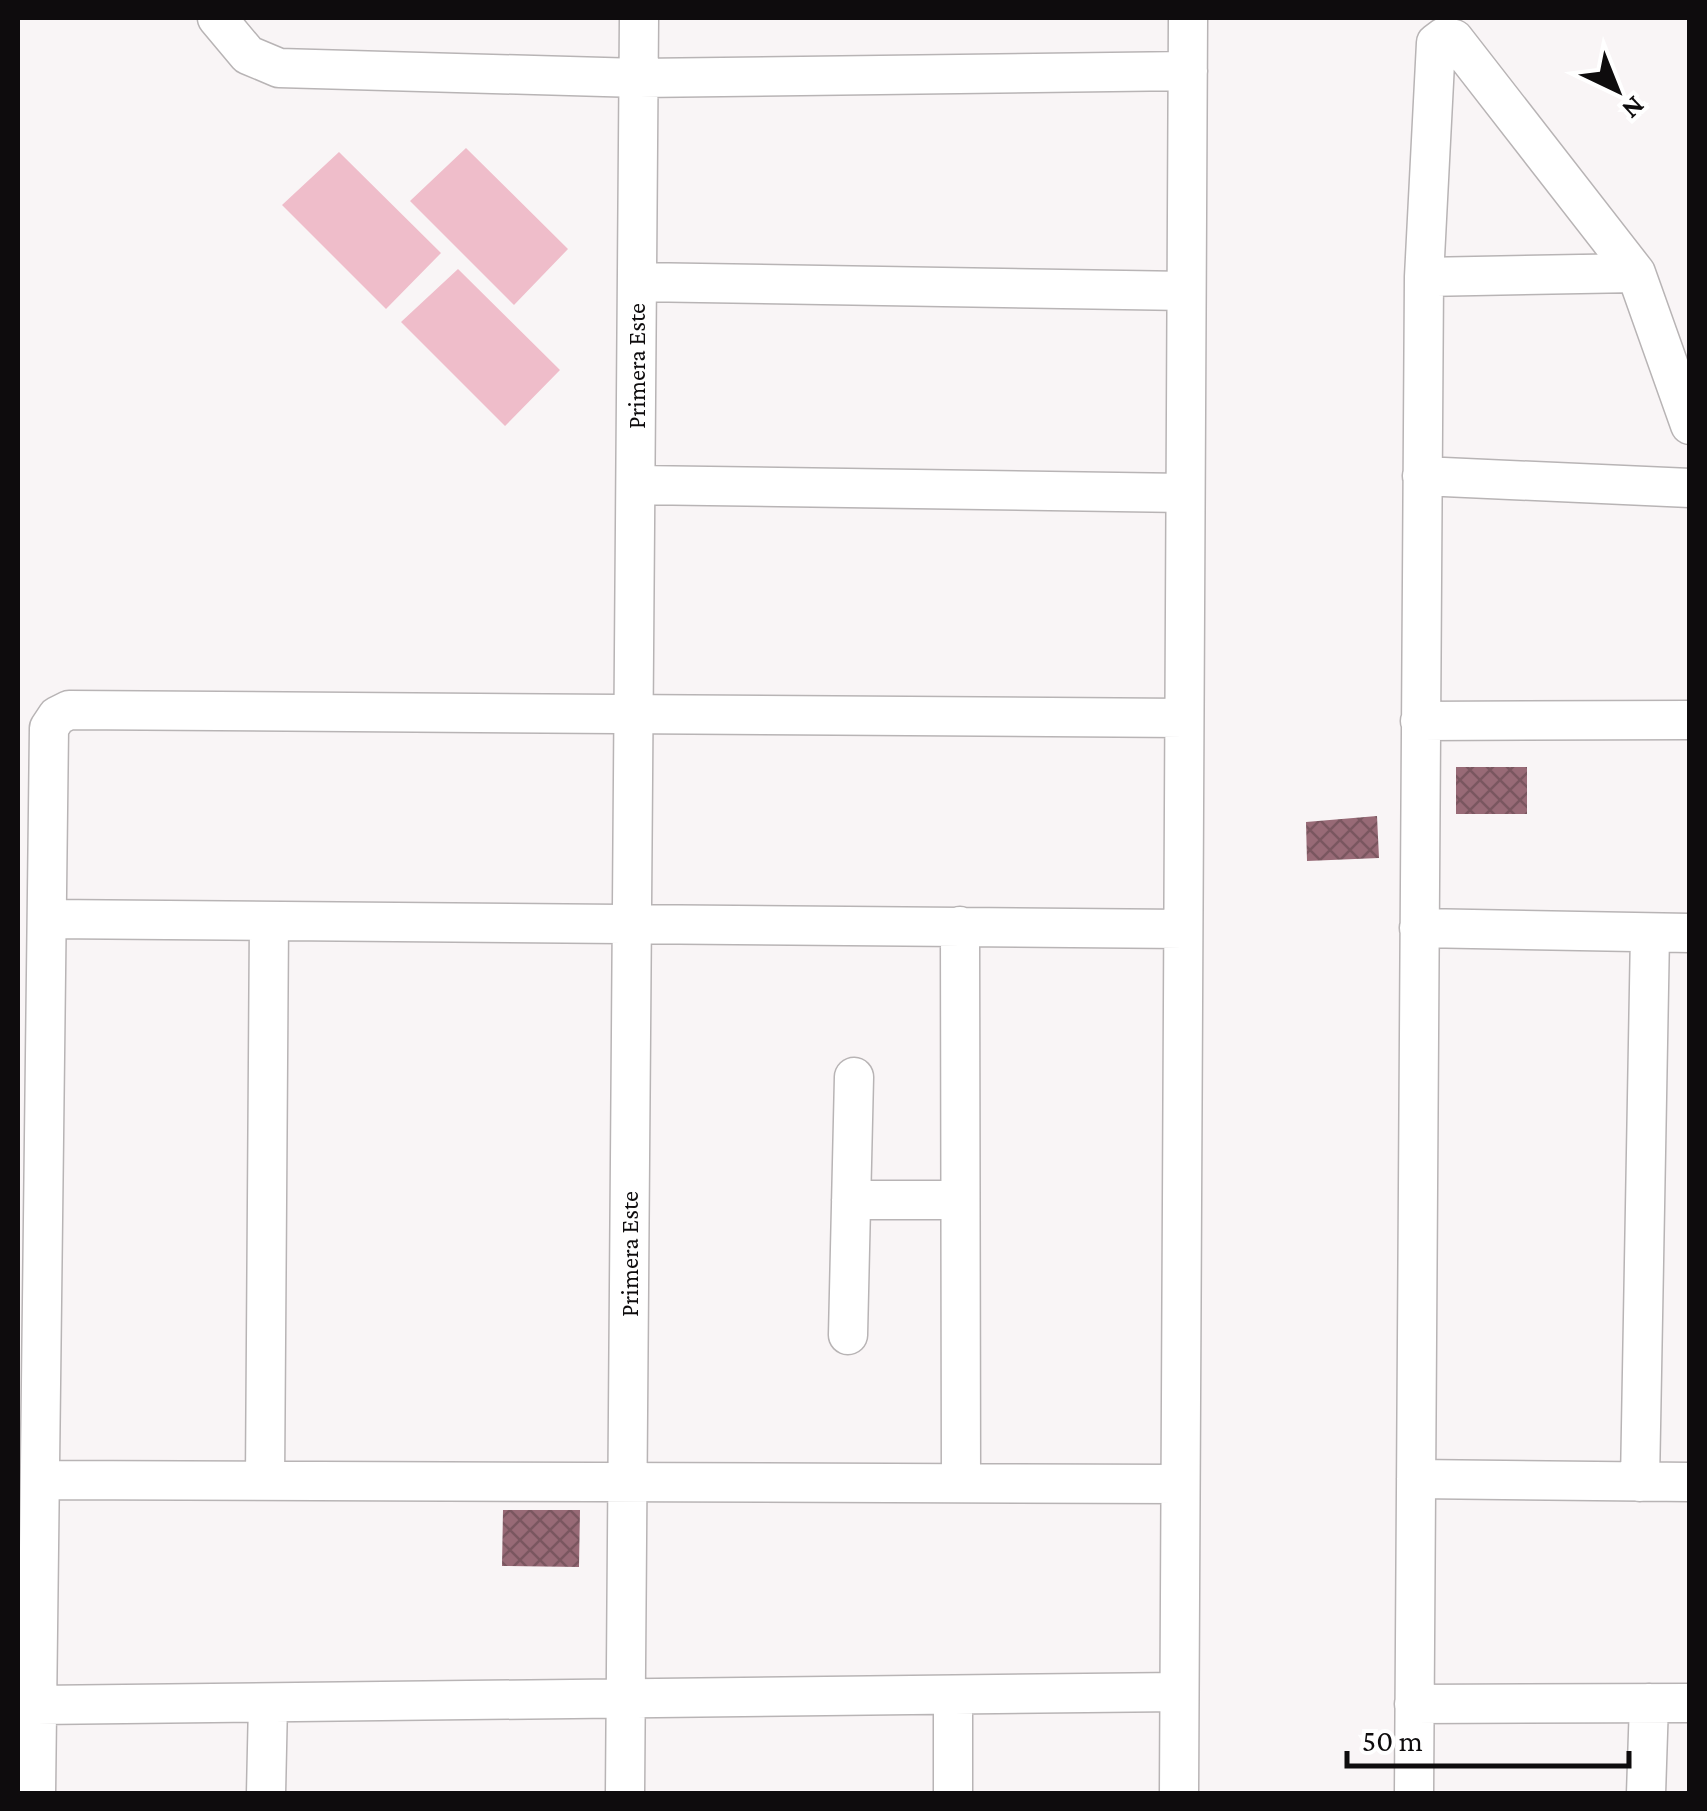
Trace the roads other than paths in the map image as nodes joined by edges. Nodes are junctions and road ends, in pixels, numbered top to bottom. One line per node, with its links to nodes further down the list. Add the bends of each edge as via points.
1 (216, 18): 5 (street, via 248,55 279,68)
2 (639, 18): 5 (street, Primera Este)
3 (1188, 18): 4 (street)
4 (1188, 71): 5 (street); 9 (street)
5 (638, 78): 8 (street, Primera Este)
6 (1636, 273): 7 (street); 7 (street, via 1454,39 1444,37 1436,43); 10 (street)
7 (1424, 277): 11 (street)
8 (637, 282): 9 (street); 12 (street, Primera Este)
9 (1186, 291): 14 (street)
10 (1690, 425)
11 (1422, 476): 13 (street); 18 (street)
12 (636, 485): 14 (street); 15 (street, Primera Este)
13 (1690, 488)
14 (1185, 493): 16 (street)
15 (634, 714): 16 (street); 19 (street, via 70,710 49,728); 21 (street, Primera Este)
16 (1184, 718): 23 (street)
17 (1690, 720): 18 (street)
18 (1420, 721): 24 (street)
19 (49, 919): 20 (street); 32 (street)
20 (268, 921): 21 (street); 33 (street)
21 (632, 924): 22 (street); 34 (street, Primera Este)
22 (960, 926): 23 (street); 29 (street)
23 (1183, 928): 38 (street)
24 (1419, 928): 25 (street); 31 (street)
25 (1650, 933): 26 (street); 35 (street)
26 (1690, 934)
27 (854, 1077): 28 (street)
28 (851, 1200): 29 (street); 30 (street)
29 (960, 1200): 37 (street)
30 (848, 1335)
31 (1416, 1479): 35 (street); 45 (street)
32 (41, 1480): 33 (street); 46 (street)
33 (264, 1480): 34 (street)
34 (627, 1482): 37 (street); 41 (street, Primera Este)
35 (1640, 1482): 36 (street)
36 (1690, 1482)
37 (960, 1483): 38 (street)
38 (1180, 1484): 39 (street)
39 (1179, 1692): 40 (street); 51 (street)
40 (952, 1695): 41 (street); 50 (street)
41 (626, 1696): 42 (street); 49 (street, Primera Este)
42 (268, 1703): 46 (street); 48 (street)
43 (1649, 1703): 44 (street); 45 (street); 53 (street)
44 (1690, 1703)
45 (1414, 1704): 52 (street)
46 (38, 1705): 47 (street)
47 (36, 1794)
48 (266, 1794)
49 (624, 1794)
50 (953, 1794)
51 (1179, 1794)
52 (1414, 1794)
53 (1646, 1794)

